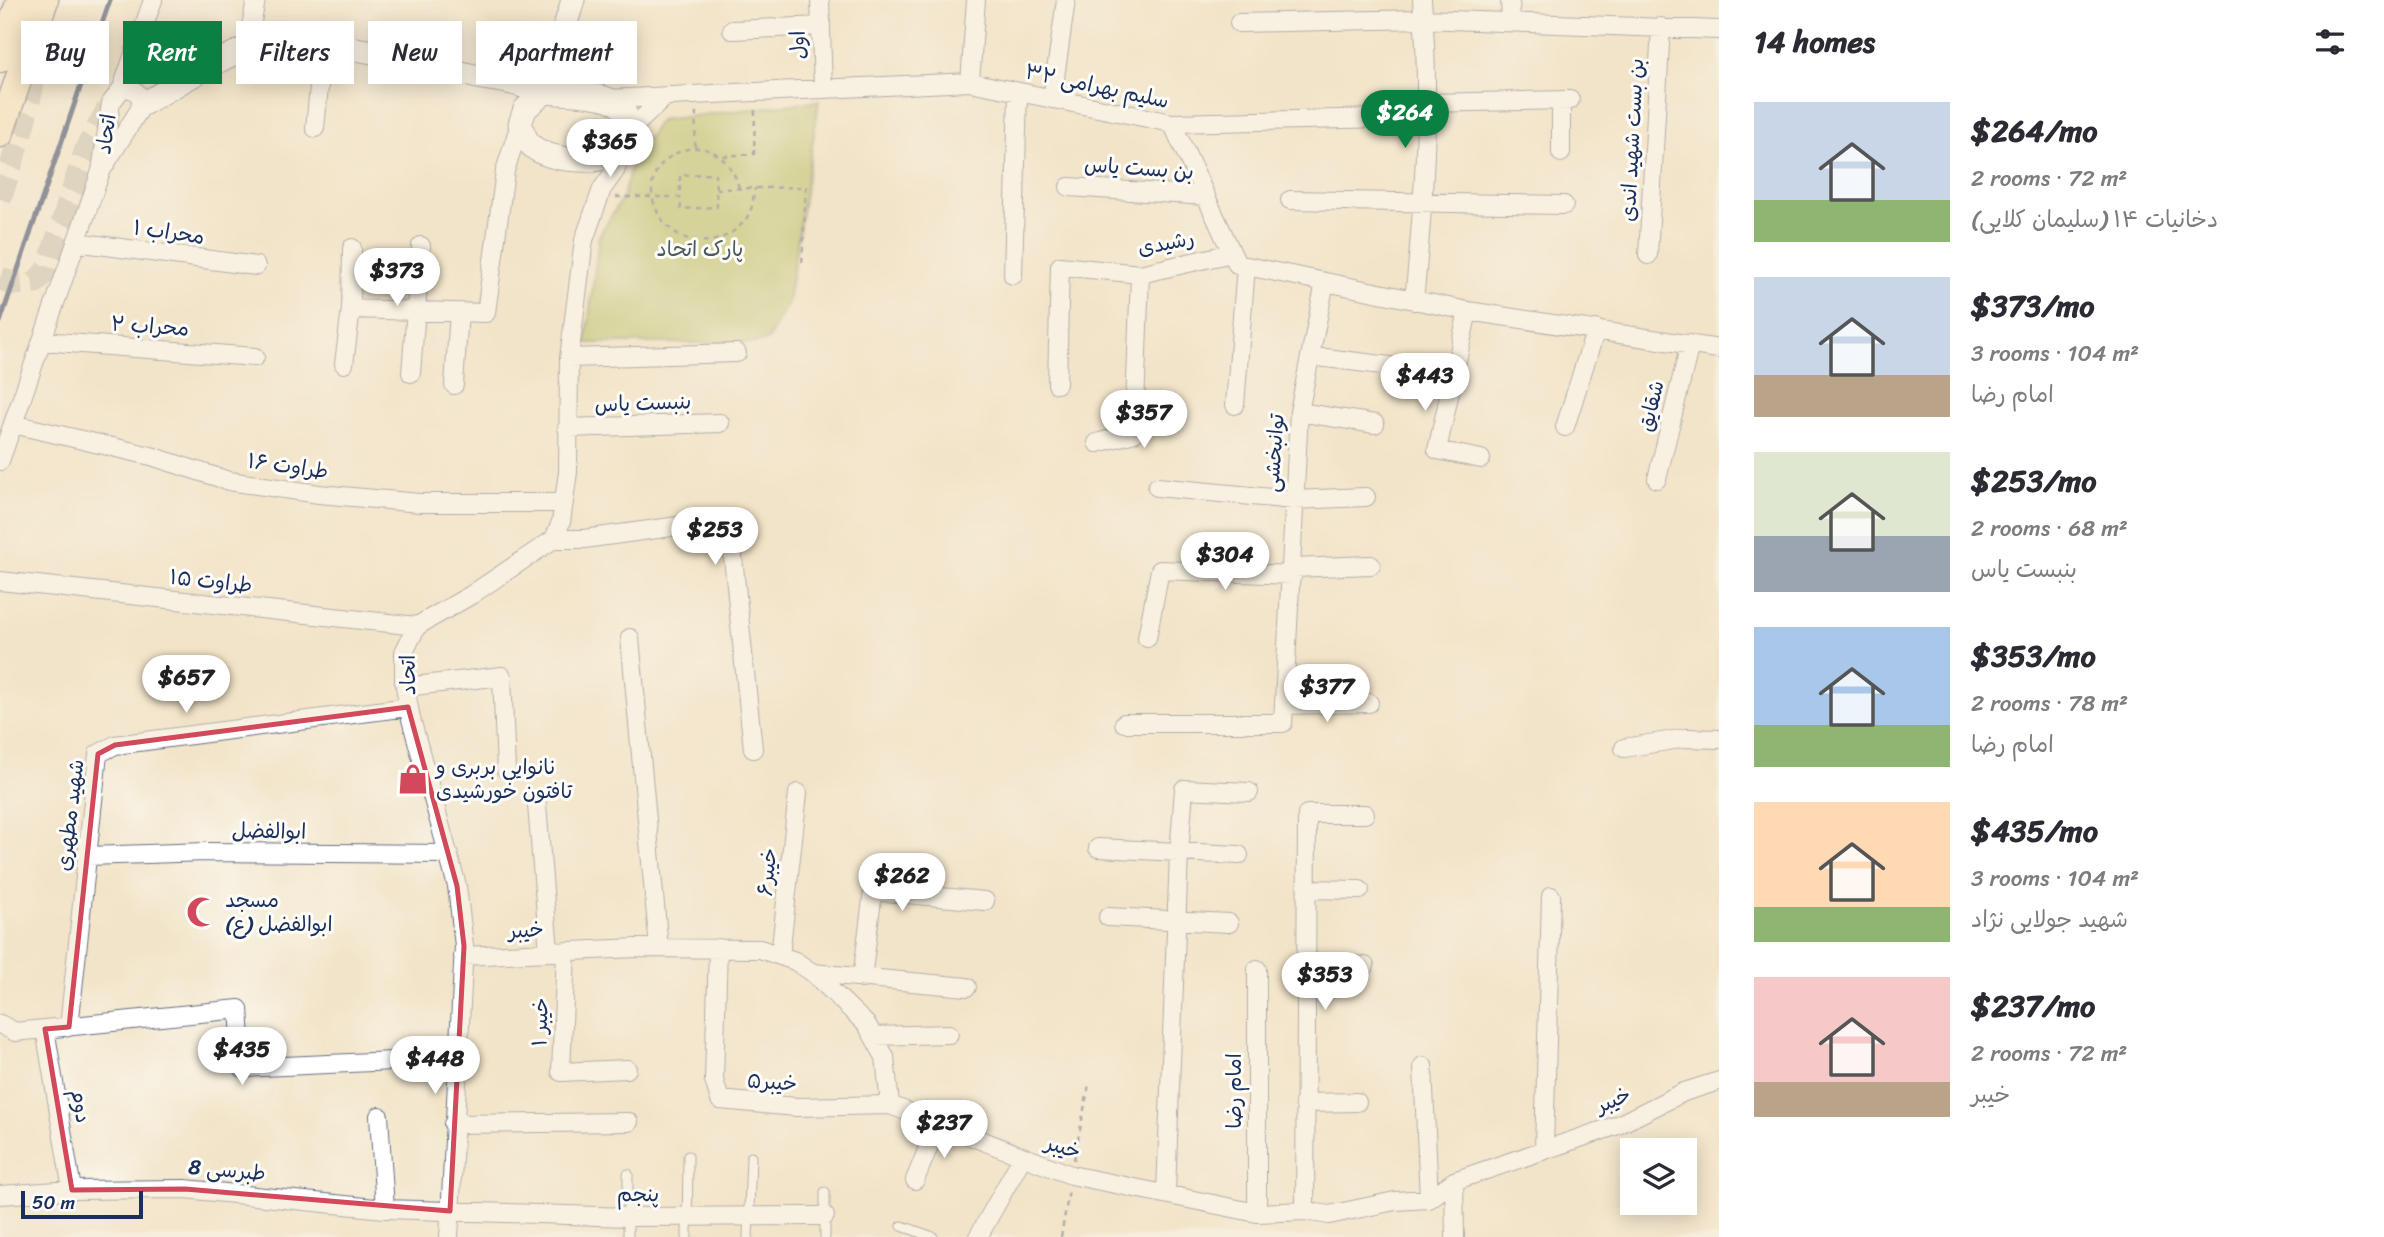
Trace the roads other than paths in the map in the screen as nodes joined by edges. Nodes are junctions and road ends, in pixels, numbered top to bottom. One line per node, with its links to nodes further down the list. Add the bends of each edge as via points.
1 (20, 0): 21 (main road)
2 (45, 0): 39 (main road)
3 (153, 0): 27 (street)
4 (256, 0): 12 (street)
5 (573, 0): 30 (street)
6 (820, 0): 15 (street, اول)
7 (976, 0): 23 (street)
8 (1066, 0): 33 (street)
9 (1422, 0): 11 (street)
10 (1510, 0): 13 (street)
11 (1423, 19): 13 (street); 14 (street); 35 (street)
12 (252, 21)
13 (1510, 22): 16 (street)
14 (1239, 23)
15 (821, 26): 17 (street); 28 (street, اول)
16 (1661, 27): 18 (street); 56 (street, بن بست شهید اندی)
17 (732, 30)
18 (1719, 30)
19 (354, 52): 22 (street, اتحاد)
20 (236, 54): 34 (street, اتحاد)
21 (0, 59)
22 (476, 77)
23 (970, 82): 28 (street, سلیم بهرامی ۳۲); 29 (street, سلیم بهرامی ۳۲)
24 (319, 84): 38 (street)
25 (488, 84): 37 (street, اتحاد, via 509,102)
26 (518, 84): 30 (street, اتحاد)
27 (122, 88): 34 (street, اتحاد, via 136,92); 44 (street, اتحاد, via 106,120)
28 (822, 89): 31 (street, سلیم بهرامی ۳۲)
29 (1018, 92): 33 (street, سلیم بهرامی ۳۲); 60 (street)
30 (542, 94): 32 (street); 37 (street, via 525,109)
31 (665, 97): 32 (street, سلیم بهرامی ۳۲); 40 (street)
32 (607, 99): 40 (street, via 626,111)
33 (1052, 99): 36 (street, سلیم بهرامی ۳۲)
34 (143, 104): 44 (street, اتحاد)
35 (1425, 110): 36 (street); 42 (street, via 1566,100); 50 (street)
36 (1172, 123): 48 (street, سلیم بهرامی ۳۲)
37 (520, 124): 41 (street, via 526,138); 45 (street)
38 (315, 128)
39 (0, 134)
40 (626, 140): 43 (street, via 615,155); 47 (street, via 615,171)
41 (540, 150): 43 (street); 45 (street)
42 (1560, 153)
43 (600, 160): 47 (street)
44 (101, 171): 52 (street, اتحاد)
45 (505, 171): 66 (street, via 486,313)
46 (1069, 187): 48 (street, بن بست یاس)
47 (600, 193): 74 (street, via 584,240)
48 (1206, 196): 55 (street, سلیم بهرامی ۳۲)
49 (1290, 200): 50 (street)
50 (1423, 204): 51 (street); 62 (street)
51 (1564, 205)
52 (76, 242): 57 (street, محراب ۱); 68 (street, اتحاد)
53 (421, 246): 64 (street)
54 (352, 248): 63 (street)
55 (1232, 253): 58 (street, سلیم بهرامی ۳۲, via 1237,264); 59 (street, رشیدی)
56 (1648, 255)
57 (256, 266)
58 (1246, 266): 61 (street); 80 (street)
59 (1140, 274): 79 (street, رشیدی, via 1060,266); 87 (street, via 1134,433)
60 (1013, 275)
61 (1325, 282): 62 (street); 72 (street, توانبخشی)
62 (1415, 300): 65 (street)
63 (351, 309): 64 (street); 75 (street)
64 (416, 311): 66 (street); 77 (street)
65 (1468, 311): 67 (street); 88 (street, via 1437,450)
66 (460, 312): 78 (street)
67 (1596, 329): 69 (street); 85 (street)
68 (42, 341): 73 (street, محراب ۲); 83 (street, اتحاد)
69 (1690, 344): 70 (street); 90 (street, شقایق)
70 (1719, 349)
71 (737, 353): 74 (street)
72 (1310, 356): 76 (street); 81 (street, توانبخشی)
73 (255, 357)
74 (569, 358): 86 (street)
75 (344, 365)
76 (1390, 366)
77 (411, 373)
78 (454, 384)
79 (1056, 384)
80 (1235, 405)
81 (1299, 412): 84 (street); 93 (street, توانبخشی)
82 (720, 423): 86 (street, بنبست یاس)
83 (13, 424): 89 (street, اتحاد); 94 (street, طراوت ۱۶, via 151,456 229,481 319,494 420,503)
84 (1375, 424)
85 (1565, 427)
86 (567, 428): 94 (street)
87 (1097, 443)
88 (1481, 459)
89 (0, 461)
90 (1657, 479)
91 (1157, 487): 93 (street)
92 (1366, 497): 93 (street)
93 (1293, 500): 97 (street, توانبخشی)
94 (564, 503): 95 (street)
95 (554, 539): 99 (street, اتحاد); 109 (street, via 729,519)
96 (1371, 565): 97 (street)
97 (1293, 571): 101 (street, via 1160,570); 104 (street, توانبخشی)
98 (0, 581): 99 (street, طراوت ۱۵)
99 (417, 626): 102 (street, اتحاد, via 404,652)
100 (630, 638): 127 (street)
101 (1147, 638)
102 (405, 687): 105 (street, اتحاد); 110 (street, via 502,676)
103 (1369, 703): 104 (street)
104 (1285, 705): 106 (street, via 1283,723)
105 (408, 707): 117 (street, اتحاد); 119 (street, شهید مطهری, via 115,745 98,754)
106 (1125, 723)
107 (1719, 739): 108 (street, via 1686,737)
108 (1624, 748)
109 (753, 749)
110 (506, 770)
111 (1249, 792): 116 (street, via 1184,789)
112 (798, 793): 130 (street, خیبر۶)
113 (537, 805): 129 (street)
114 (1365, 814): 120 (street, via 1307,814)
115 (1098, 848): 116 (street)
116 (1179, 854): 118 (street); 125 (street)
117 (449, 855): 119 (street, ابوالفضل, via 206,852); 131 (street, اتحاد, via 457,886)
118 (1239, 855)
119 (88, 856): 139 (street, شهید مطهری)
120 (1307, 889): 121 (street); 132 (street)
121 (1360, 890)
122 (1551, 896): 154 (street)
123 (985, 901): 136 (street, via 873,891)
124 (1108, 917): 125 (street)
125 (1176, 922): 126 (street); 163 (street)
126 (1229, 923)
127 (659, 948): 128 (street, خیبر); 129 (street, خیبر)
128 (718, 948): 130 (street, خیبر, via 760,949); 149 (street, خیبر۵, via 714,1080 720,1100 796,1107)
129 (557, 951): 131 (street, خیبر); 145 (street, خیبر ۱, via 561,1072)
130 (780, 956): 135 (street, خیبر)
131 (463, 957): 143 (street, اتحاد)
132 (1306, 962): 133 (street); 148 (street)
133 (1365, 966)
134 (1257, 969): 169 (street, امام رضا)
135 (813, 974): 136 (street); 142 (street, خیبر)
136 (862, 979): 137 (street)
137 (967, 987)
138 (0, 1024): 140 (street, via 15,1032)
139 (69, 1027): 140 (street); 143 (street, via 239,1009 243,1068)
140 (45, 1029): 161 (street, دوم)
141 (949, 1034): 142 (street)
142 (873, 1036): 149 (street, خیبر, via 884,1057)
143 (459, 1058): 152 (street, اتحاد)
144 (1423, 1066): 165 (street)
145 (627, 1069)
146 (1719, 1081): 154 (street, خیبر, via 1684,1092 1618,1125)
147 (1357, 1102): 148 (street)
148 (1304, 1103): 168 (street)
149 (891, 1105): 153 (street, خیبر)
150 (379, 1116): 166 (street)
151 (629, 1122): 152 (street)
152 (453, 1124): 167 (street, اتحاد)
153 (937, 1126): 157 (street, خیبر); 159 (street)
154 (1544, 1149): 160 (street, خیبر)
155 (688, 1156): 173 (lane)
156 (751, 1157): 170 (lane)
157 (1021, 1158): 163 (street, خیبر, via 1071,1175); 181 (street)
158 (628, 1174): 172 (lane)
159 (915, 1180)
160 (1454, 1181): 165 (street, خیبر); 182 (street)
161 (72, 1190): 164 (street, طبرسی 8); 166 (street, طبرسی 8, via 185,1189)
162 (825, 1192): 171 (lane)
163 (1166, 1192): 169 (street, خیبر)
164 (0, 1195)
165 (1429, 1199): 168 (street, خیبر, via 1329,1215)
166 (385, 1209): 167 (street, طبرسی 8)
167 (450, 1210): 172 (street, پنجم); 175 (street, اتحاد)
168 (1305, 1211): 169 (street, خیبر)
169 (1257, 1213)
170 (750, 1216): 171 (street, پنجم); 173 (street, پنجم); 178 (lane)
171 (825, 1216): 179 (lane)
172 (628, 1217): 173 (street, پنجم); 176 (lane)
173 (689, 1217): 177 (lane)
174 (902, 1226): 180 (lane)
175 (449, 1237)
176 (628, 1237)
177 (688, 1237)
178 (748, 1237)
179 (825, 1237)
180 (933, 1237)
181 (978, 1237)
182 (1455, 1237)

